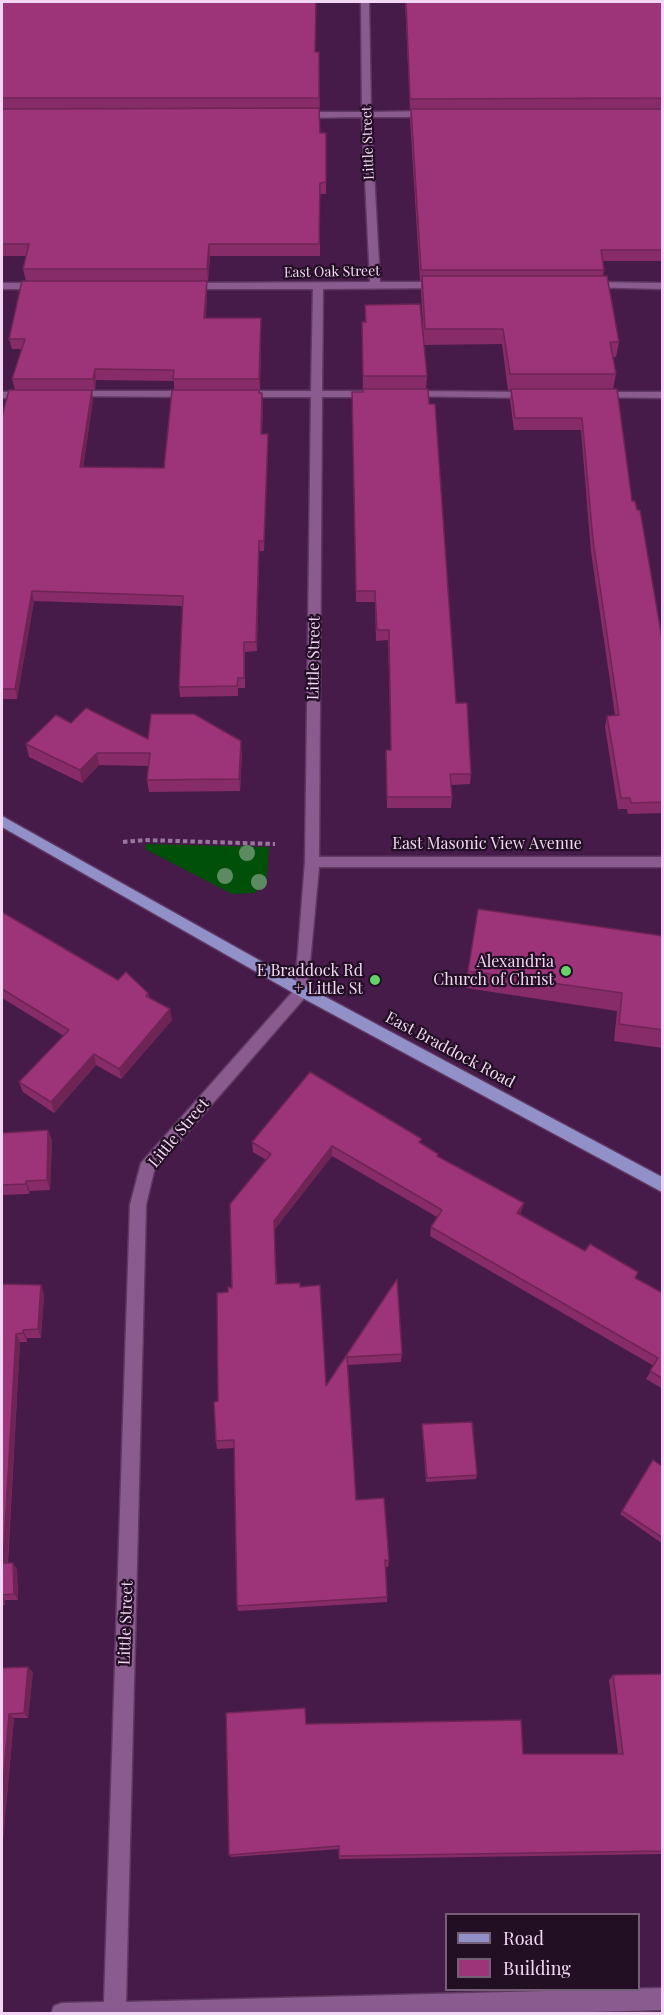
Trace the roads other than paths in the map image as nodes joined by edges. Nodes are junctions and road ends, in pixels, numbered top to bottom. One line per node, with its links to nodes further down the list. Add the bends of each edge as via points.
1 (365, 2): 3 (street, Little Street)
2 (286, 114): 3 (street)
3 (367, 114): 4 (street); 5 (street, Little Street)
4 (436, 114)
5 (375, 285): 6 (street, East Oak Street); 11 (street, East Oak Street)
6 (458, 285)
7 (577, 285): 12 (street)
8 (2, 286): 9 (street)
9 (48, 286)
10 (177, 286): 11 (street, East Oak Street)
11 (318, 286): 18 (street, Little Street)
12 (661, 286): 13 (street)
13 (663, 297)
14 (37, 394): 19 (street)
15 (61, 394): 16 (street)
16 (202, 394)
17 (226, 394): 18 (street)
18 (316, 394): 20 (street); 24 (street, Little Street)
19 (2, 395)
20 (540, 395)
21 (586, 395): 22 (street)
22 (663, 395)
23 (2, 821): 26 (main road, East Braddock Road)
24 (312, 862): 25 (street, East Masonic View Avenue); 26 (street, Little Street)
25 (663, 862)
26 (302, 991): 27 (main road, East Braddock Road); 29 (street, Little Street, via 157,1155 147,1168 138,1204)
27 (663, 1185)
28 (663, 1999): 29 (street)
29 (115, 2012): 30 (street)
30 (62, 2013)

